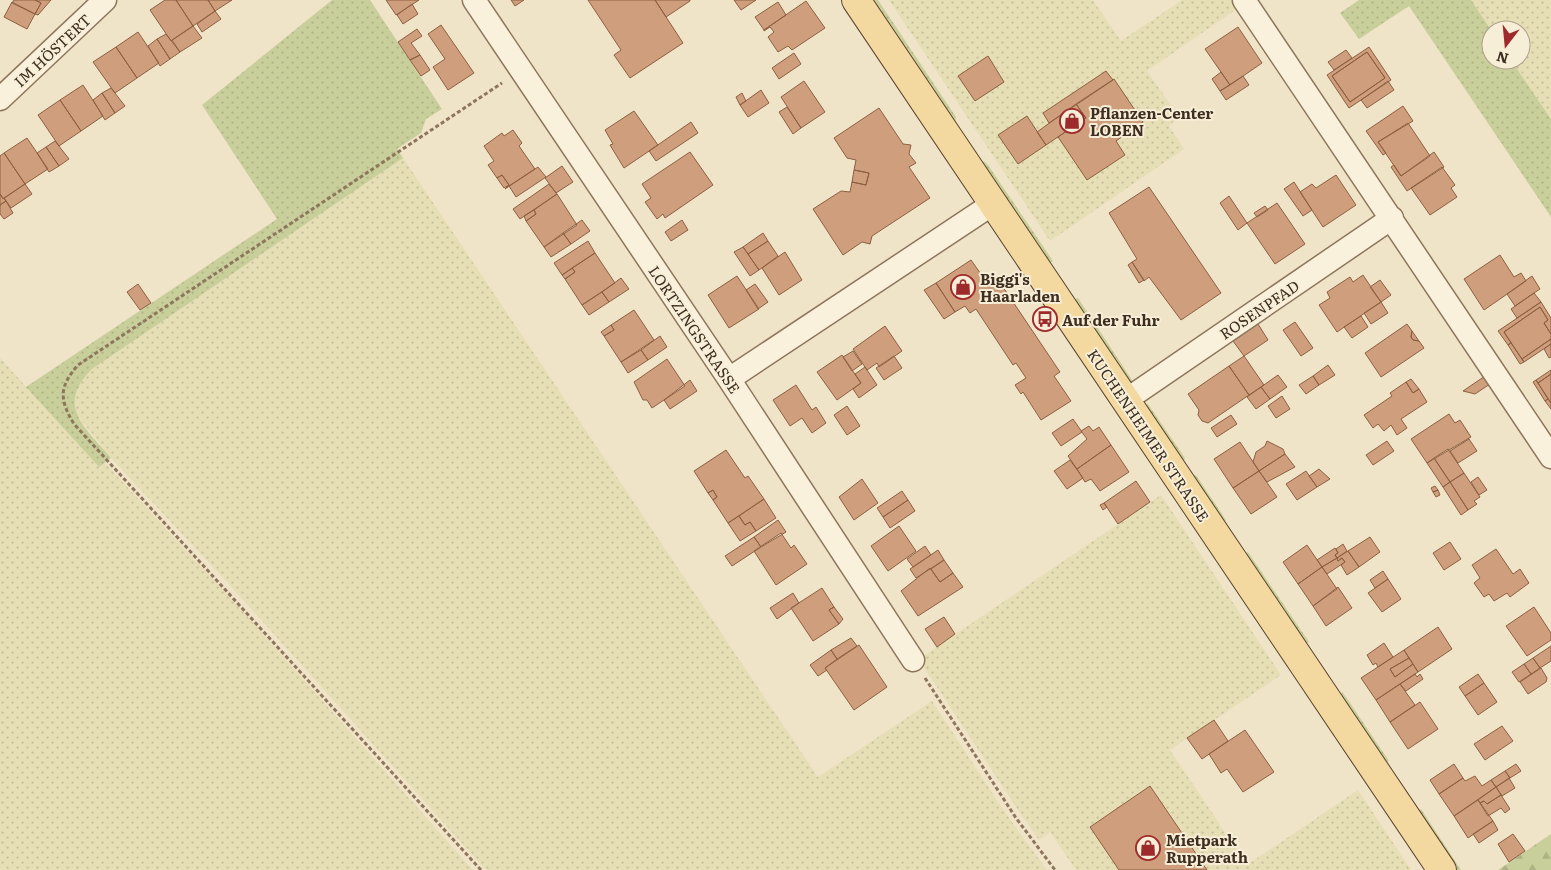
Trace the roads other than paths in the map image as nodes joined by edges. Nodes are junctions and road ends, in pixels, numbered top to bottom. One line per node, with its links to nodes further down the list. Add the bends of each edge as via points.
1 (105, 0): 5 (street, IM HÖSTERT)
2 (474, 0): 8 (street, LORTZINGSTRASSE)
3 (856, 0): 6 (main road, KUCHENHEIMER STRASSE)
4 (1244, 0): 7 (street)
5 (0, 99)
6 (994, 203): 8 (street); 9 (main road, KUCHENHEIMER STRASSE)
7 (1392, 218): 9 (street, ROSENPFAD); 10 (street)
8 (729, 379): 11 (street, LORTZINGSTRASSE)
9 (1126, 400): 12 (main road, KUCHENHEIMER STRASSE)
10 (1551, 457)
11 (913, 660)
12 (1442, 870)

